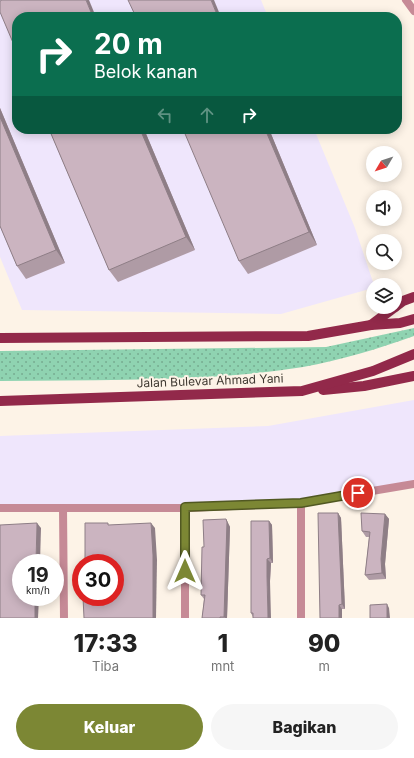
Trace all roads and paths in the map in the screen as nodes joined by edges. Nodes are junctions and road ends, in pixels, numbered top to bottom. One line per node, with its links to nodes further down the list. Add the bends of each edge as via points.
1 (406, 0): 2 (street)
2 (414, 11)
3 (414, 297): 4 (main road)
4 (402, 301)
5 (386, 314): 7 (main road)
6 (414, 319): 7 (main road, via 400,323)
7 (371, 325): 8 (main road, via 308,336)
8 (0, 338)
9 (414, 354): 11 (main road, Jalan Bulevar Ahmad Yani, via 373,371)
10 (414, 376): 11 (main road, via 364,386)
11 (302, 392): 12 (main road, Jalan Bulevar Ahmad Yani)
12 (0, 401)
13 (414, 484): 14 (street)
14 (301, 503): 15 (street); 20 (street)
15 (185, 507): 17 (street); 19 (street)
16 (0, 508): 17 (street)
17 (63, 508): 18 (street)
18 (64, 618)
19 (185, 618)
20 (301, 618)

